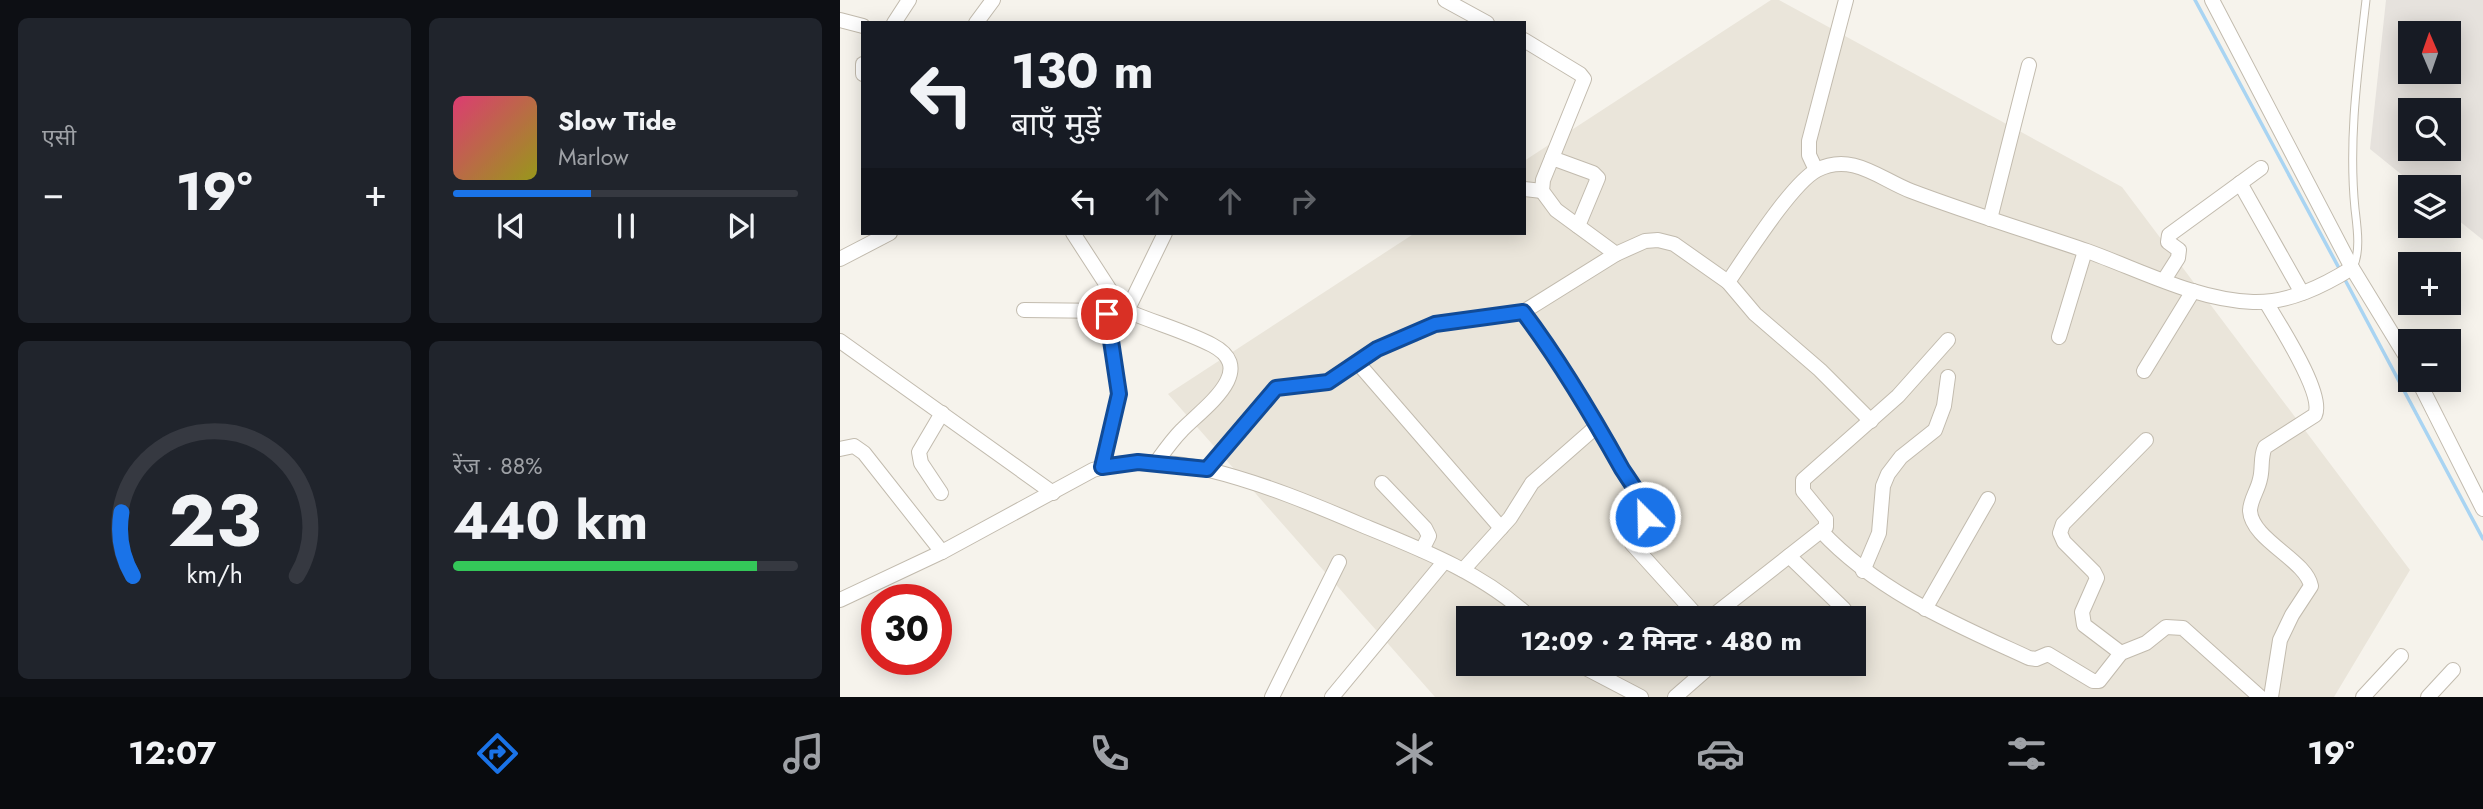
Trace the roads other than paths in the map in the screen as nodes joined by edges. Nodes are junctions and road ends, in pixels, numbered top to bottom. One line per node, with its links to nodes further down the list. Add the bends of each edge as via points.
1 (909, 0): 8 (street)
2 (993, 0): 9 (street)
3 (1445, 0): 10 (street)
4 (1846, 0): 16 (street, via 1809,141)
5 (2212, 0): 28 (street)
6 (2366, 0): 28 (lane, via 2352,134 2356,260)
7 (840, 20): 11 (street)
8 (895, 21)
9 (977, 21)
10 (1483, 21)
11 (861, 25)
12 (1526, 41): 14 (street, via 1584,79)
13 (2029, 65): 20 (street)
14 (1552, 158): 19 (street); 21 (street, via 1598,178)
15 (2260, 168): 17 (street)
16 (1816, 170): 20 (street, via 1852,164); 30 (street, via 1772,219)
17 (2240, 183): 29 (street, via 2169,235 2169,244 2180,253); 32 (street)
18 (1526, 188): 19 (street)
19 (1542, 191): 21 (street, via 1556,210)
20 (1990, 219): 25 (street)
21 (1578, 226): 26 (street)
22 (886, 235): 27 (street)
23 (1074, 235): 34 (street)
24 (1164, 235): 34 (street)
25 (2085, 251): 29 (street); 37 (street)
26 (1616, 254): 30 (street, via 1646,241 1668,242); 36 (street)
27 (840, 259)
28 (2346, 272): 32 (street); 40 (street)
29 (2164, 280): 31 (street)
30 (1728, 282): 46 (street, via 1755,314)
31 (2193, 291): 33 (street); 42 (street)
32 (2302, 293): 33 (street)
33 (2266, 302): 84 (street, via 2318,402 2315,415 2265,447 2260,482 2251,503 2253,521 2308,577 2311,586 2280,640)
34 (1119, 308): 35 (street); 50 (street, via 1211,345 1229,360 1231,368 1227,384); 51 (street, via 1107,321 1119,394)
35 (1024, 310)
36 (1523, 312): 41 (street, via 1435,324); 47 (street)
37 (2059, 337)
38 (1948, 340): 46 (street)
39 (840, 341): 45 (street)
40 (2398, 346)
41 (1357, 362): 52 (street, via 1328,382 1276,388); 59 (street)
42 (2144, 372)
43 (1948, 376): 67 (street, via 1935,430 1901,457 1888,474 1879,533)
44 (2425, 392): 55 (street)
45 (942, 414): 54 (street); 56 (street, via 919,452)
46 (1871, 421): 60 (street, via 1803,480 1803,491 1826,519)
47 (1597, 426): 59 (street, via 1532,483); 70 (street, via 1645,511 1632,544)
48 (2146, 440): 74 (street, via 2063,524 2060,533 2097,578 2082,612 2084,625)
49 (840, 449): 62 (street, via 854,446 864,453)
50 (1155, 464): 51 (street); 52 (street)
51 (1102, 467): 54 (street)
52 (1207, 469): 61 (street, via 1289,495)
53 (1382, 483): 61 (street, via 1425,528 1429,536)
54 (1053, 493): 62 (street)
55 (2480, 493): 58 (street)
56 (941, 494)
57 (1988, 499): 73 (street)
58 (2483, 509)
59 (1501, 528): 66 (street)
60 (1821, 531): 63 (street); 67 (street)
61 (1422, 550): 65 (street)
62 (942, 552): 68 (street)
63 (1788, 556): 71 (street); 72 (street)
64 (1339, 562): 79 (street)
65 (1444, 562): 66 (street); 80 (street)
66 (1463, 570): 69 (street)
67 (1863, 571): 73 (street)
68 (840, 600)
69 (1517, 606)
70 (1688, 606)
71 (1725, 606)
72 (1840, 606)
73 (1925, 609): 74 (street, via 2029,658 2048,654 2093,681 2101,680)
74 (2120, 653): 83 (street, via 2146,643 2166,627 2183,628)
75 (2401, 656): 85 (street)
76 (2453, 670): 86 (street)
77 (1601, 676): 81 (street)
78 (1699, 676): 82 (street)
79 (1272, 697)
80 (1332, 697)
81 (1641, 697)
82 (1675, 697)
83 (2260, 697)
84 (2271, 697)
85 (2363, 697)
86 (2428, 697)

